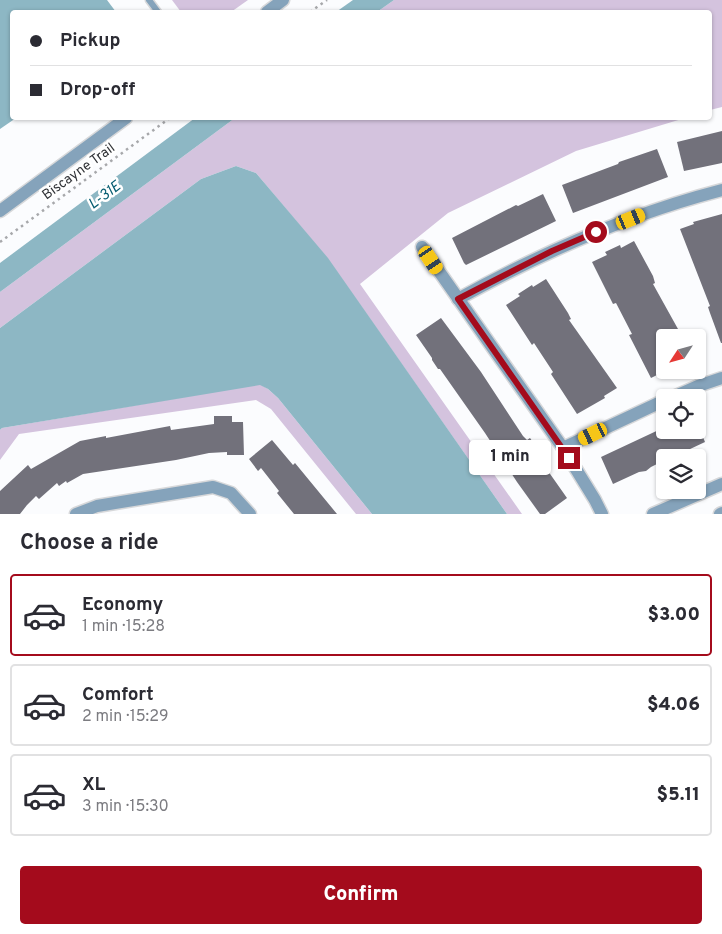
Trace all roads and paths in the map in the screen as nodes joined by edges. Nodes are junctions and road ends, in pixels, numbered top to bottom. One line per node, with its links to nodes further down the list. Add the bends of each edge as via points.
1 (283, 0): 3 (street)
2 (327, 0): 4 (path)
3 (270, 10)
4 (313, 10)
5 (123, 120): 8 (street)
6 (167, 120): 9 (path, Biscayne Trail)
7 (722, 190): 11 (street, via 658,208 573,241)
8 (0, 211)
9 (0, 242)
10 (422, 247): 11 (street)
11 (458, 299): 15 (street)
12 (722, 378): 13 (street)
13 (691, 389)
14 (656, 404): 15 (street)
15 (563, 448): 19 (street)
16 (722, 484): 20 (street)
17 (76, 514): 18 (street, via 103,505 213,487 234,495)
18 (250, 514)
19 (602, 514)
20 (653, 514)

